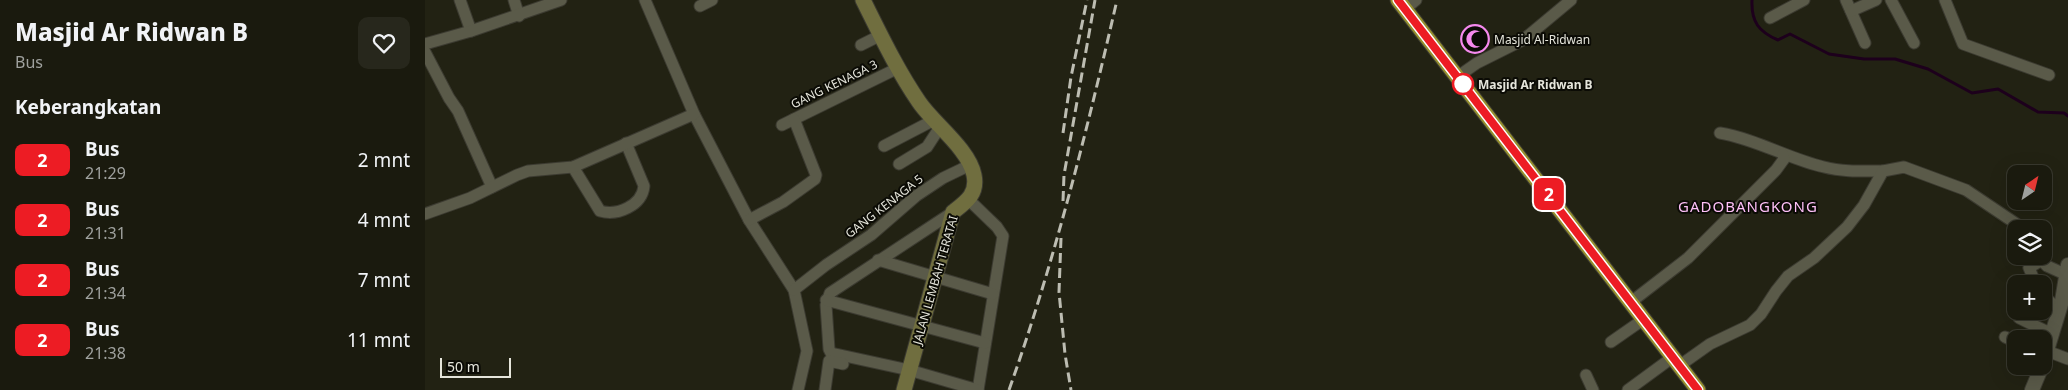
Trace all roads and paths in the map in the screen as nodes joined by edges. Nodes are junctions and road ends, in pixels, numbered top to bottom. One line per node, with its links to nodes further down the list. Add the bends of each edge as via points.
1 (460, 0): 17 (street)
2 (513, 0): 15 (street)
3 (561, 0): 15 (street)
4 (645, 0): 27 (street)
5 (712, 0): 14 (street)
6 (863, 0): 18 (main road)
7 (1571, 0): 26 (street, via 1519,43 1477,63)
8 (1804, 0): 16 (street)
9 (1876, 0): 13 (street)
10 (1891, 0): 19 (street)
11 (1945, 0): 25 (street, via 1963,44)
12 (1410, 2): 26 (highway)
13 (1848, 5): 21 (street)
14 (700, 6)
15 (519, 16): 17 (street)
16 (1770, 18)
17 (471, 32): 20 (street)
18 (881, 35): 22 (street); 24 (main road)
19 (1914, 43)
20 (425, 44)
21 (1865, 44)
22 (861, 45)
23 (425, 52): 39 (street, via 458,111)
24 (898, 68): 28 (street, GANG KENAGA 3); 29 (main road, via 921,105)
25 (2049, 75)
26 (1457, 77): 52 (highway)
27 (693, 114): 32 (street); 43 (street)
28 (794, 119): 30 (street, GANG KENAGA 3); 43 (street, via 815,178 783,202)
29 (937, 123): 33 (street); 35 (street, via 927,147); 36 (main road)
30 (782, 125)
31 (1720, 133): 34 (street)
32 (626, 143): 37 (street); 37 (street, via 644,186 640,198 626,209 609,214 600,211)
33 (884, 146)
34 (1783, 154): 38 (street, via 1836,170); 52 (street, via 1784,159 1776,170 1688,258)
35 (899, 164)
36 (970, 165): 40 (main road, via 974,180); 49 (street, GANG KENAGA 5, via 917,196 871,235)
37 (573, 167): 39 (street, via 527,171)
38 (1883, 171): 44 (street, via 1903,167 1966,190); 66 (street, via 1864,206 1847,227 1814,258 1788,276 1750,325)
39 (492, 187): 42 (street)
40 (969, 200): 41 (main road, JALAN LEMBAH TERATAI); 50 (street, via 1003,236)
41 (953, 212): 45 (street); 48 (main road, JALAN LEMBAH TERATAI)
42 (425, 214)
43 (749, 220): 49 (street)
44 (2011, 220)
45 (878, 260): 48 (street); 51 (street, via 830,293)
46 (2048, 265): 47 (street, via 2052,269)
47 (2067, 270): 54 (street)
48 (935, 278): 50 (street); 57 (main road, JALAN LEMBAH TERATAI)
49 (794, 290): 70 (street, via 807,351)
50 (993, 294): 61 (street)
51 (826, 300): 57 (street); 69 (street, via 831,353)
52 (1631, 302): 55 (highway)
53 (2052, 303): 54 (street)
54 (2059, 310): 59 (street)
55 (1644, 318): 60 (street); 66 (highway)
56 (2023, 320): 58 (street)
57 (922, 327): 61 (street); 69 (main road, JALAN LEMBAH TERATAI)
58 (2044, 330)
59 (2052, 334)
60 (1611, 342)
61 (985, 343): 73 (street)
62 (2052, 358): 64 (street)
63 (816, 359): 65 (street)
64 (2068, 359)
65 (829, 361): 69 (street); 71 (street)
66 (1676, 362): 75 (street); 76 (highway)
67 (1586, 375): 74 (street)
68 (2038, 375): 77 (street)
69 (907, 379): 72 (street); 73 (street)
70 (797, 390)
71 (825, 390)
72 (955, 390)
73 (978, 390)
74 (1593, 390)
75 (1628, 390)
76 (1698, 390)
77 (2032, 390)

